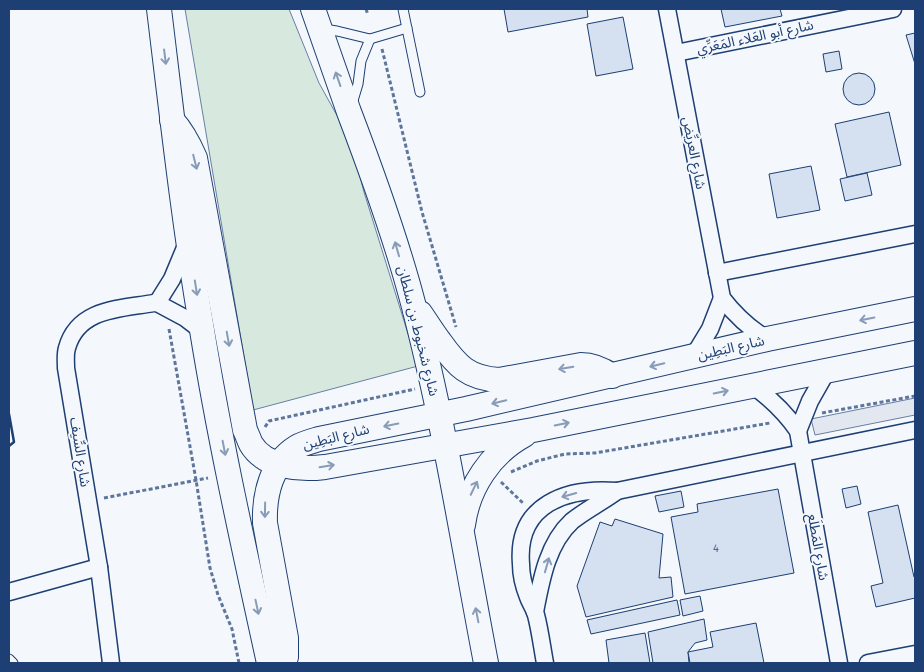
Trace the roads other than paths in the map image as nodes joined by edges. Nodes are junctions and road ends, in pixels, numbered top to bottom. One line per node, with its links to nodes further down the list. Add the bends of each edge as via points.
1 (159, 9): 11 (main road, one-way to 11)
2 (403, 9): 6 (lane)
3 (667, 9): 8 (street, شارع العريِّض)
4 (892, 9): 8 (street, شارع أبو العَلاء المَعَرِّي)
5 (320, 16): 7 (lane, via 337,31); 10 (main road, شارع شخبوط بن سلطان, one-way to 5)
6 (407, 28): 7 (lane); 9 (lane)
7 (370, 39): 10 (lane)
8 (676, 53): 14 (street, شارع العريِّض)
9 (420, 92)
10 (349, 111): 17 (main road, شارع شخبوط بن سلطان, one-way to 10, via 394,238)
11 (172, 120): 13 (main road); 32 (main road, one-way to 32, via 195,158 245,430 252,446)
12 (915, 234): 14 (street)
13 (188, 240): 16 (street, via 175,273); 19 (main road, one-way to 19)
14 (717, 273): 15 (street, شارع العريِّض)
15 (722, 298): 20 (street, شارع العريِّض, via 742,321); 22 (street, via 710,329)
16 (157, 303): 19 (street); 35 (street, شارع السِّيف, via 101,313 85,320 73,333 66,350 66,368)
17 (413, 303): 24 (main road, one-way to 17, via 598,367 581,365 499,380 479,377 455,362); 26 (main road, شارع شخبوط بن سلطان)
18 (915, 309): 20 (main road, شارع البَطِين, one-way to 20)
19 (202, 331): 42 (main road, one-way to 42)
20 (767, 339): 22 (main road, شارع البَطِين)
21 (915, 353): 23 (main road, شارع البَطِين)
22 (693, 356): 24 (main road, شارع البَطِين, one-way to 24)
23 (827, 371): 25 (main road, شارع البَطِين); 27 (street)
24 (612, 376): 26 (main road, شارع البَطِين, one-way to 26)
25 (752, 385): 27 (street); 28 (main road, شارع البَطِين, one-way to 25)
26 (439, 415): 30 (main road, شارع شخبوط بن سلطان); 32 (main road, شارع البَطِين, one-way to 32, via 308,442 288,453)
27 (797, 422): 31 (street, شارع المَطلَع)
28 (533, 430): 30 (main road, شارع البَطِين); 34 (main road, one-way to 28, via 469,500 486,468 504,448)
29 (915, 430): 31 (street)
30 (445, 446): 32 (main road, شارع البَطِين, one-way to 30, via 310,469); 34 (main road, شارع شخبوط بن سلطان)
31 (802, 453): 33 (street); 46 (street, شارع المَطلَع)
32 (279, 464): 43 (main road, one-way to 43, via 268,487 265,523 286,638)
33 (617, 491): 37 (street, one-way to 33, via 549,557 558,538 579,516); 37 (street, one-way to 37, via 590,491 560,498 545,505 529,521 521,541 520,564 524,588)
34 (462, 535): 44 (main road, شارع شخبوط بن سلطان, one-way to 34)
35 (99, 567): 36 (street); 41 (street, شارع السِّيف)
36 (9, 592)
37 (535, 612): 45 (street)
38 (915, 654): 47 (street)
39 (9, 658): 40 (lane)
40 (13, 663)
41 (111, 663)
42 (268, 663)
43 (284, 663)
44 (486, 663)
45 (545, 663)
46 (839, 663)
47 (868, 663)

